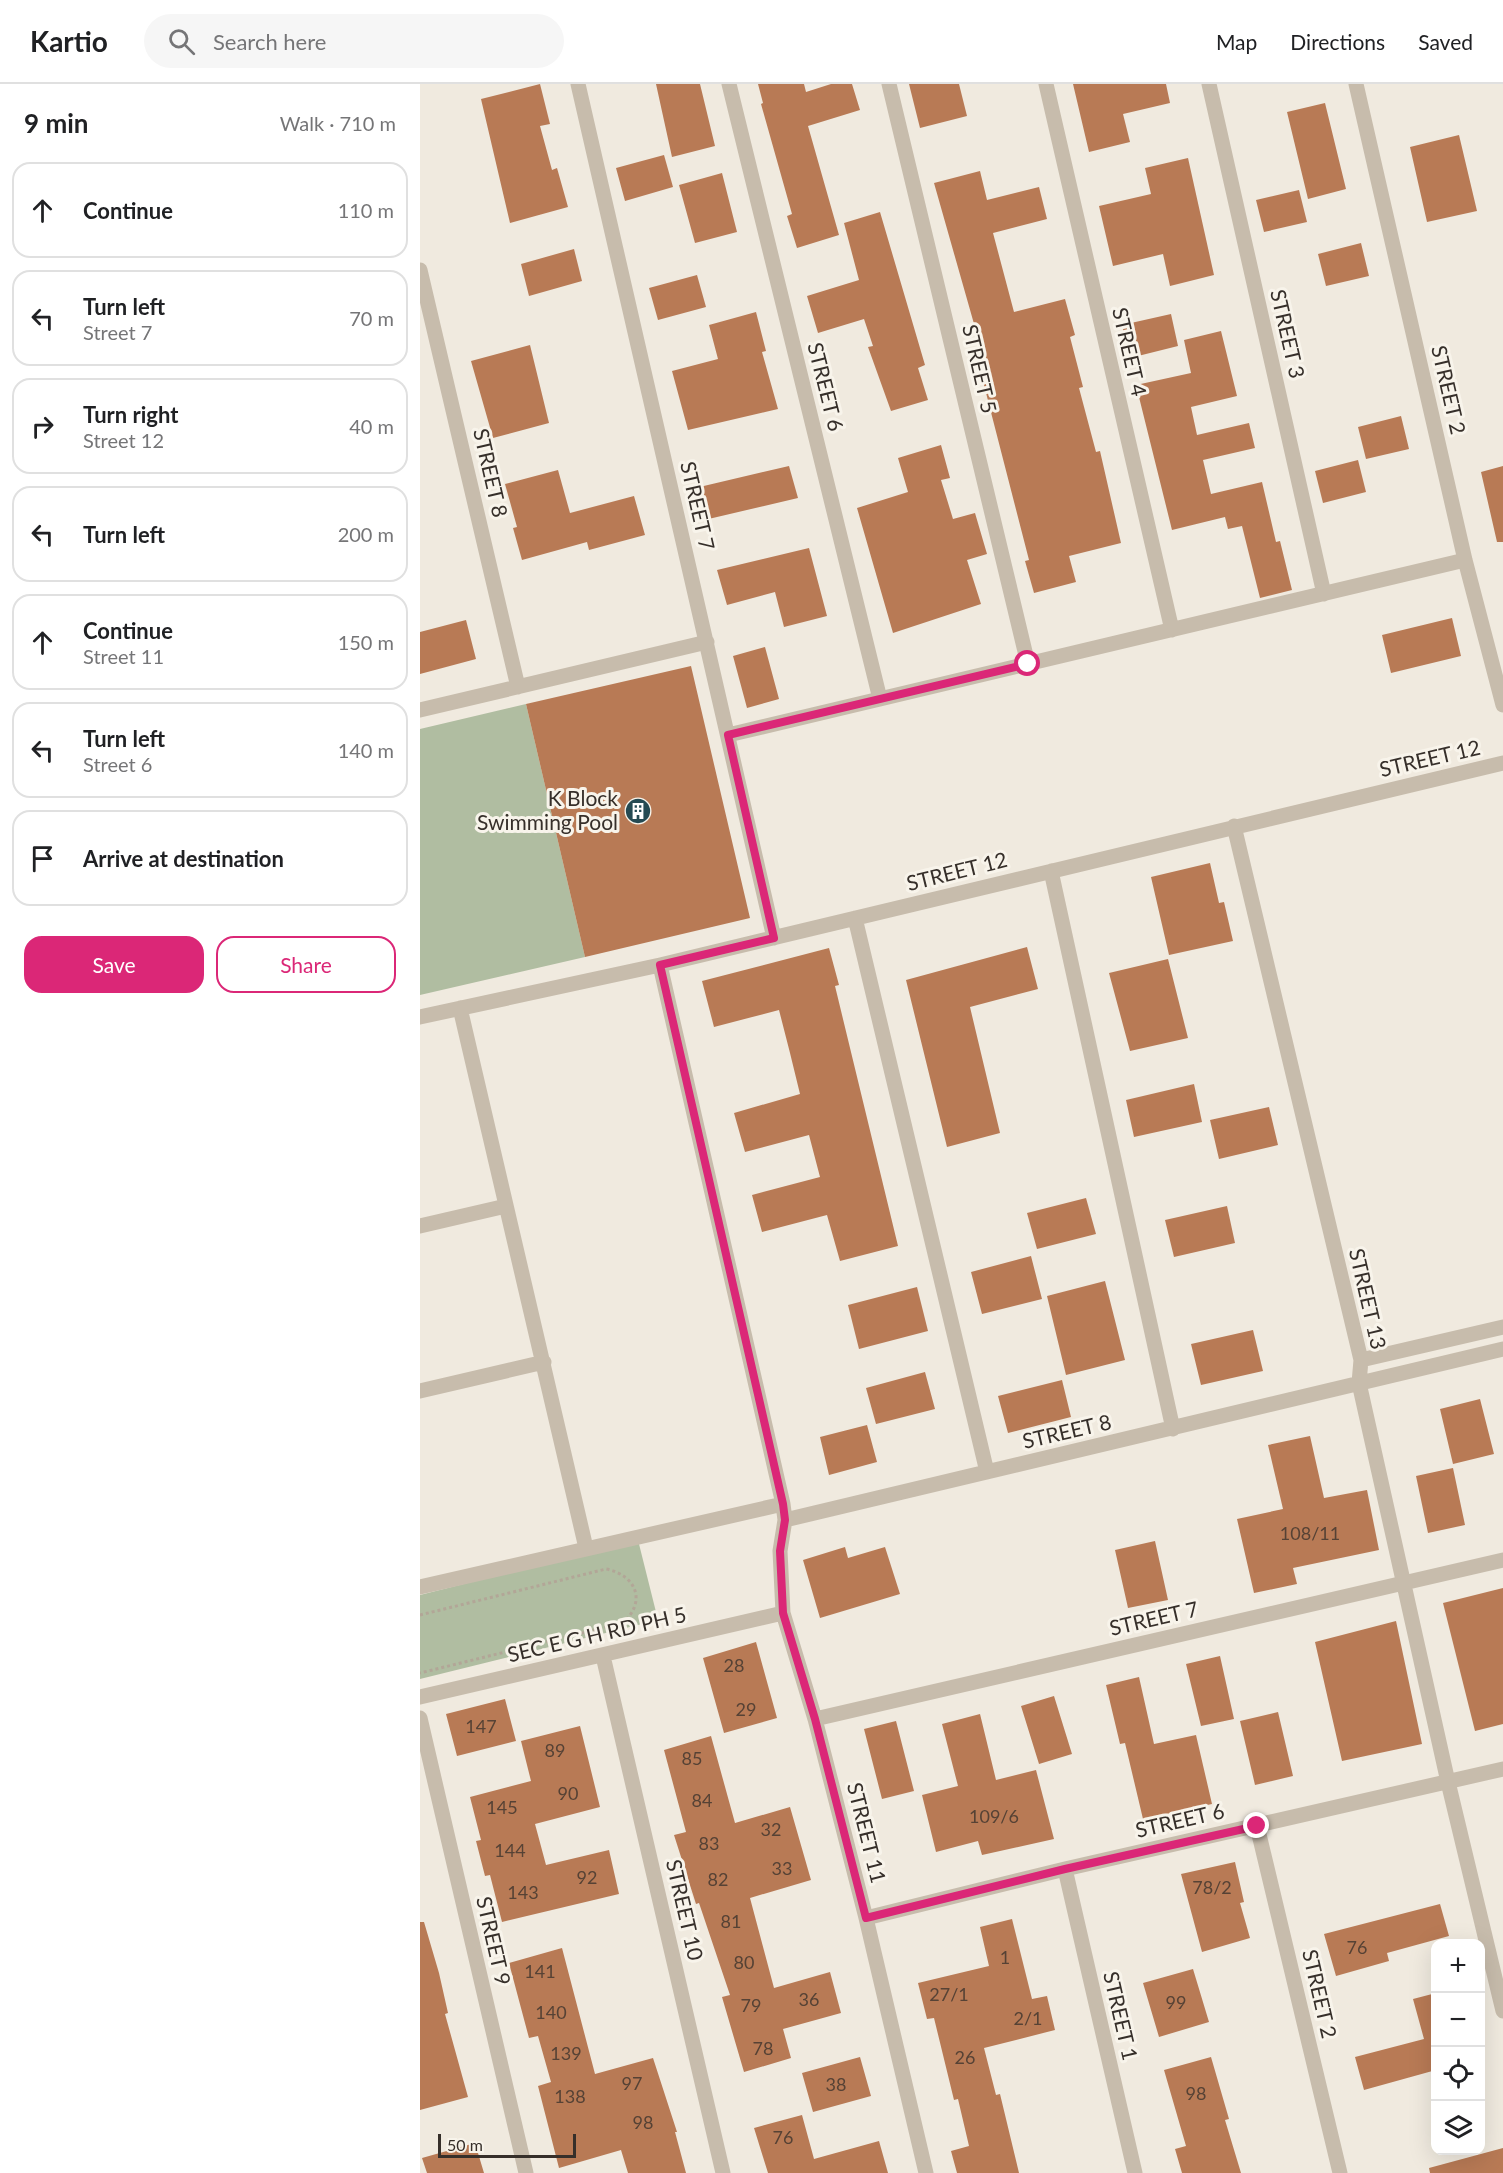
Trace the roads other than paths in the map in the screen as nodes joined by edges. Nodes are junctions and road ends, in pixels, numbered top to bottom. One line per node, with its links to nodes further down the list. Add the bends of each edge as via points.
1 (578, 84): 11 (street, STREET 7)
2 (729, 84): 14 (street, STREET 6)
3 (889, 84): 12 (street, STREET 5)
4 (1046, 84): 10 (street, STREET 4)
5 (1209, 84): 9 (street, STREET 3)
6 (1356, 84): 8 (street, STREET 2)
7 (420, 270): 13 (street, STREET 8)
8 (1465, 561): 9 (street); 15 (street, STREET 2)
9 (1324, 594): 10 (street)
10 (1172, 630): 12 (street)
11 (707, 642): 13 (street); 17 (street, STREET 7)
12 (1028, 664): 14 (street)
13 (518, 687): 16 (street)
14 (880, 699): 17 (street)
15 (1503, 705)
16 (420, 710)
17 (728, 735): 22 (street, STREET 7)
18 (1503, 763): 19 (street, STREET 12)
19 (1234, 826): 20 (street, STREET 12); 30 (street, STREET 13)
20 (1051, 871): 21 (street, STREET 12); 34 (street)
21 (855, 918): 22 (street, STREET 12); 35 (street)
22 (774, 938): 23 (street, STREET 12)
23 (660, 965): 24 (street, STREET 12); 36 (street, STREET 11)
24 (460, 1008): 25 (street, STREET 12); 26 (street)
25 (420, 1017)
26 (506, 1206): 27 (street); 31 (street)
27 (420, 1226)
28 (1503, 1327): 30 (street)
29 (1503, 1349): 32 (street, STREET 8)
30 (1361, 1360): 32 (street, STREET 13)
31 (544, 1362): 33 (street); 38 (street)
32 (1359, 1383): 34 (street, STREET 8); 40 (street, STREET 13)
33 (420, 1391)
34 (1173, 1429): 35 (street, STREET 8)
35 (987, 1472): 37 (street, STREET 8)
36 (783, 1504): 37 (street, STREET 11); 38 (street)
37 (785, 1520): 42 (street, STREET 11, via 780,1551)
38 (586, 1548): 41 (street)
39 (1503, 1560): 40 (street, STREET 7)
40 (1402, 1583): 46 (street, STREET 7); 48 (street, STREET 13)
41 (420, 1587)
42 (783, 1613): 43 (street, SEC E G H RD PH 5); 46 (street, STREET 11)
43 (603, 1656): 44 (street, SEC E G H RD PH 5); 54 (street, STREET 10)
44 (420, 1696)
45 (420, 1718): 53 (street, STREET 9)
46 (815, 1719): 51 (street, STREET 11)
47 (1503, 1769): 48 (street, STREET 6)
48 (1448, 1782): 49 (street, STREET 6); 52 (street)
49 (1257, 1826): 50 (street, STREET 6); 57 (street, STREET 2)
50 (1065, 1869): 51 (street, STREET 6); 56 (street, STREET 1)
51 (866, 1918): 55 (street, STREET 11)
52 (1503, 2011)
53 (526, 2173)
54 (723, 2173)
55 (926, 2173)
56 (1135, 2173)
57 (1340, 2173)

